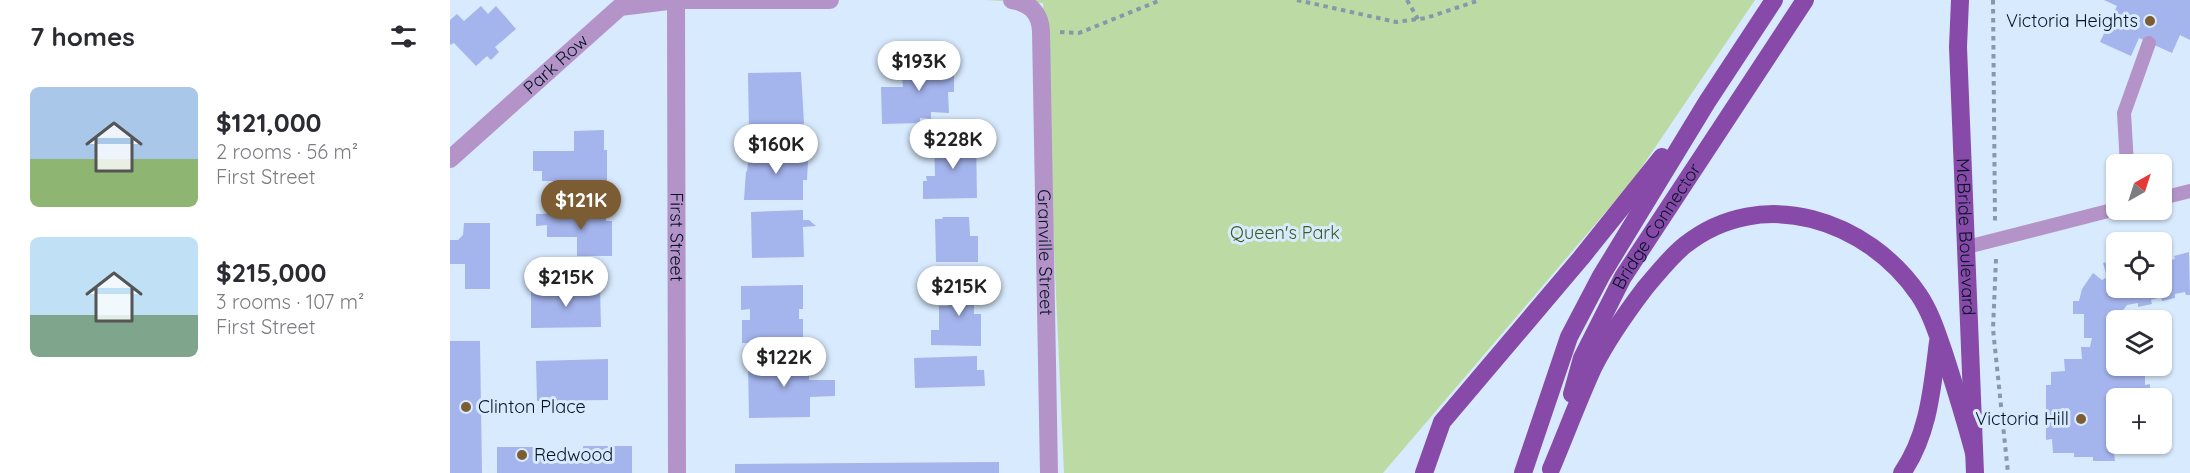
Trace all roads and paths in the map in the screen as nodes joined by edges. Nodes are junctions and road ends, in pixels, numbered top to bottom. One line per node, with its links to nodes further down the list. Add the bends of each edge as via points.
1 (676, 0): 2 (street, Park Row); 17 (street, Park Row, via 620,7); 27 (street, First Street)
2 (830, 0)
3 (1012, 0): 13 (street, via 1036,12)
4 (1161, 0): 13 (path, via 1079,33)
5 (1297, 0): 12 (path, via 1396,22)
6 (1407, 0): 12 (path)
7 (1480, 0): 12 (path)
8 (1774, 0): 15 (main road, Bridge Connector)
9 (1805, 0): 26 (main road, Bridge Connector, via 1623,278 1582,358)
10 (1960, 0): 22 (main road, McBride Boulevard, via 1958,47)
11 (1993, 0): 21 (path)
12 (1418, 19)
13 (1041, 32): 28 (street, Granville Street)
14 (2149, 43): 16 (lane, via 2124,113)
15 (1707, 102): 29 (main road, via 1442,422); 30 (main road, Bridge Connector, via 1601,276 1569,337)
16 (2126, 154)
17 (450, 159)
18 (2190, 191): 19 (lane)
19 (2172, 196)
20 (2106, 212): 22 (lane)
21 (1995, 223)
22 (1967, 247): 25 (main road, McBride Boulevard)
23 (1996, 259): 33 (path, via 1993,329)
24 (1938, 337): 25 (main road); 26 (main road, via 1920,296 1876,249 1856,236 1813,218 1789,215 1768,214 1725,223 1684,245 1620,323 1594,367); 31 (main road, via 1926,421 1920,442)
25 (1974, 453): 32 (main road, McBride Boulevard)
26 (1551, 471)
27 (677, 473)
28 (1049, 473)
29 (1424, 473)
30 (1523, 473)
31 (1902, 473)
32 (1975, 473)
33 (2008, 473)

